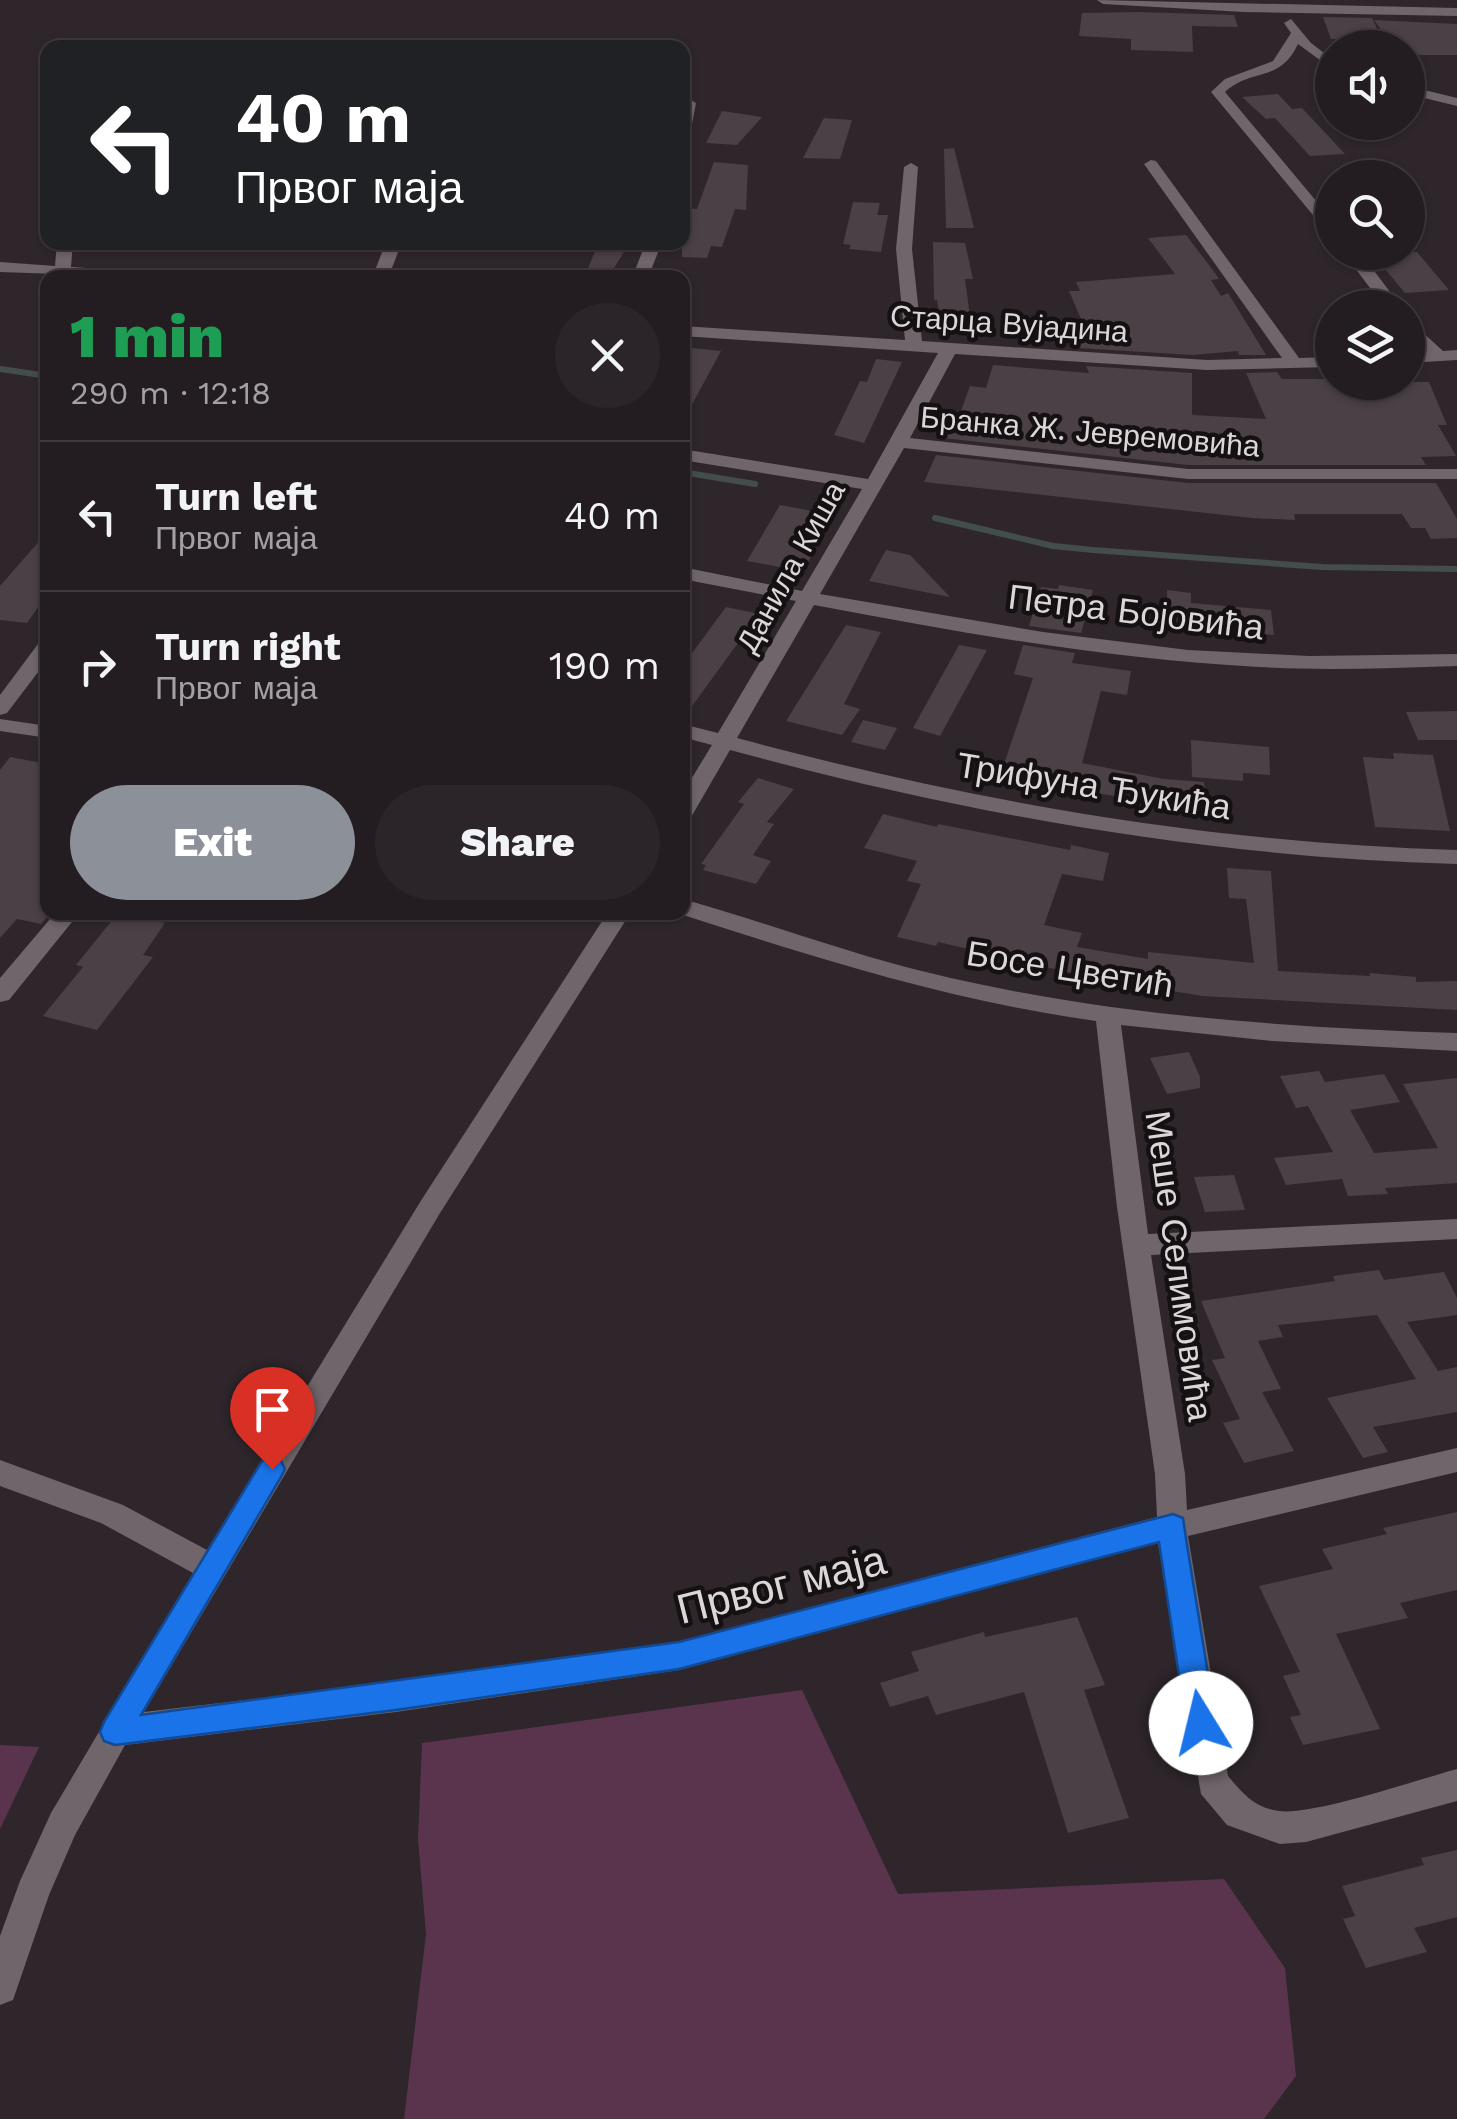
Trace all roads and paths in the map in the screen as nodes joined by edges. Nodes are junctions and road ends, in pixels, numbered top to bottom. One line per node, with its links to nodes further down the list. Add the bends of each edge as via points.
1 (1103, 0): 2 (street)
2 (1289, 8): 3 (street); 4 (street)
3 (1457, 12)
4 (1296, 35): 5 (street); 10 (street, via 1277,65 1218,92)
5 (1315, 51)
6 (1425, 94): 7 (street)
7 (1457, 102)
8 (1151, 164): 23 (street)
9 (911, 167): 19 (street, via 904,250)
10 (1315, 209)
11 (64, 250): 13 (street)
12 (0, 267): 13 (street)
13 (63, 268): 14 (street)
14 (80, 270)
15 (1365, 270): 16 (street)
16 (1380, 290)
17 (690, 332): 19 (street, Старца Вујадина)
18 (1425, 338): 21 (street)
19 (914, 344): 20 (street, Старца Вујадина)
20 (949, 348): 23 (street, Старца Вујадина); 24 (street, Данила Киша)
21 (1448, 356)
22 (1315, 363): 23 (street, Старца Вујадина)
23 (1294, 364)
24 (898, 442): 26 (street, Бранка Ж. Јевремовића, via 1188,474); 27 (street, Данила Киша)
25 (690, 455): 27 (street)
26 (1457, 474)
27 (872, 486): 29 (street, Данила Киша)
28 (690, 574): 29 (street, Петра Бојовића)
29 (809, 598): 31 (street, Петра Бојовића, via 1256,661); 36 (street, Данила Киша)
30 (40, 655): 32 (street)
31 (1457, 660)
32 (0, 709)
33 (0, 724): 34 (street)
34 (40, 731)
35 (690, 732): 36 (street, Трифуна Ђукића)
36 (727, 742): 37 (street, Данила Киша); 38 (street, Трифуна Ђукића, via 870,782 1047,819 1288,850)
37 (690, 801)
38 (1457, 857)
39 (690, 909): 43 (street, Босе Цветић, via 964,990)
40 (62, 920): 42 (street)
41 (615, 920): 50 (street, via 431,1206)
42 (0, 994)
43 (1108, 1016): 44 (street, Босе Цветић, via 1359,1040); 46 (street, Меше Селимовића)
44 (1457, 1042)
45 (1457, 1229): 46 (street)
46 (1137, 1246): 49 (street, Меше Селимовића)
47 (1457, 1460): 49 (street, Првог маја)
48 (0, 1472): 50 (street, via 112,1514)
49 (1173, 1526): 51 (street, Првог маја, via 679,1656); 52 (street, Меше Селимовића, via 1207,1759 1213,1783 1239,1814 1280,1828 1306,1826)
50 (212, 1568): 51 (street)
51 (115, 1732): 53 (street, via 63,1824)
52 (1457, 1785)
53 (0, 1987)

